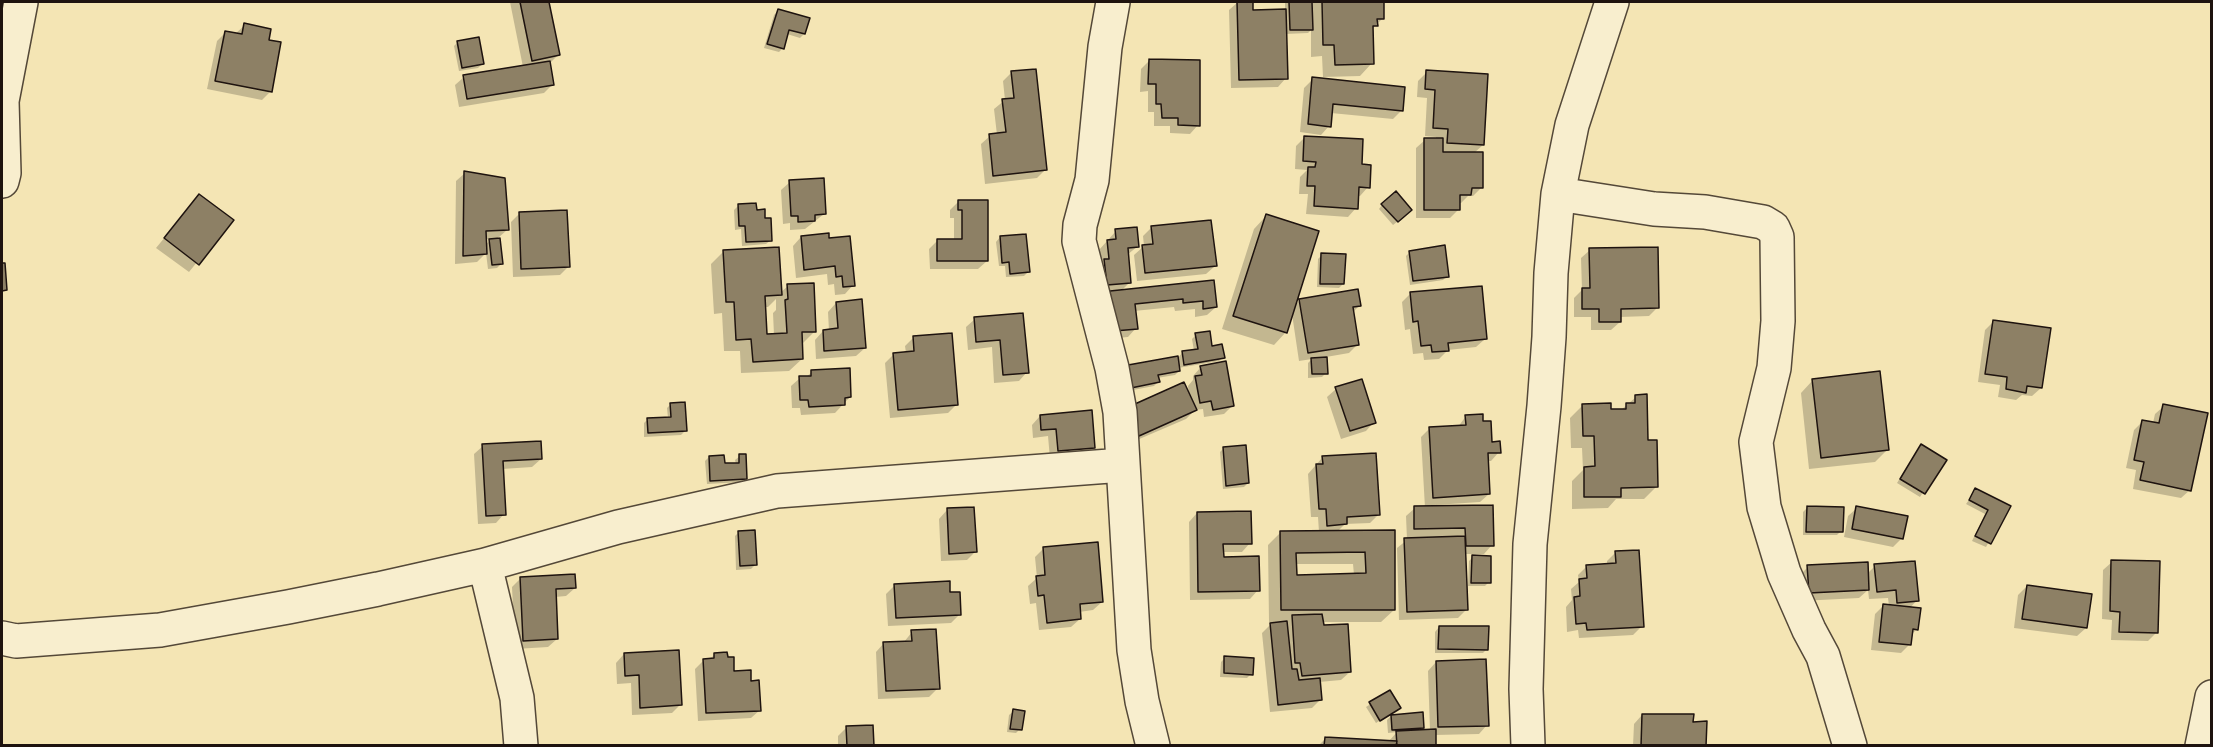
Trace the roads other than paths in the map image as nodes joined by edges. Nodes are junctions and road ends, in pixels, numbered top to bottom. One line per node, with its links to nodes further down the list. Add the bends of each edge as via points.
1 (21, 2): 4 (street, via 2,101)
2 (1113, 2): 6 (street, via 1092,180 1079,241 1112,368)
3 (1612, 2): 5 (street, via 1572,125)
4 (2, 181)
5 (1558, 194): 12 (street, via 1530,544); 13 (street, via 1654,209 1705,212 1763,222 1773,228 1777,237 1778,321 1774,368 1755,442 1764,507 1784,573 1823,656)
6 (1124, 465): 7 (street, via 777,491 618,527); 11 (street, via 1134,650)
7 (485, 565): 8 (street, via 378,590 160,630 44,640); 10 (street, via 517,698)
8 (2, 638)
9 (2211, 697): 14 (street)
10 (521, 746)
11 (1153, 746)
12 (1528, 746)
13 (1850, 746)
14 (2202, 746)

